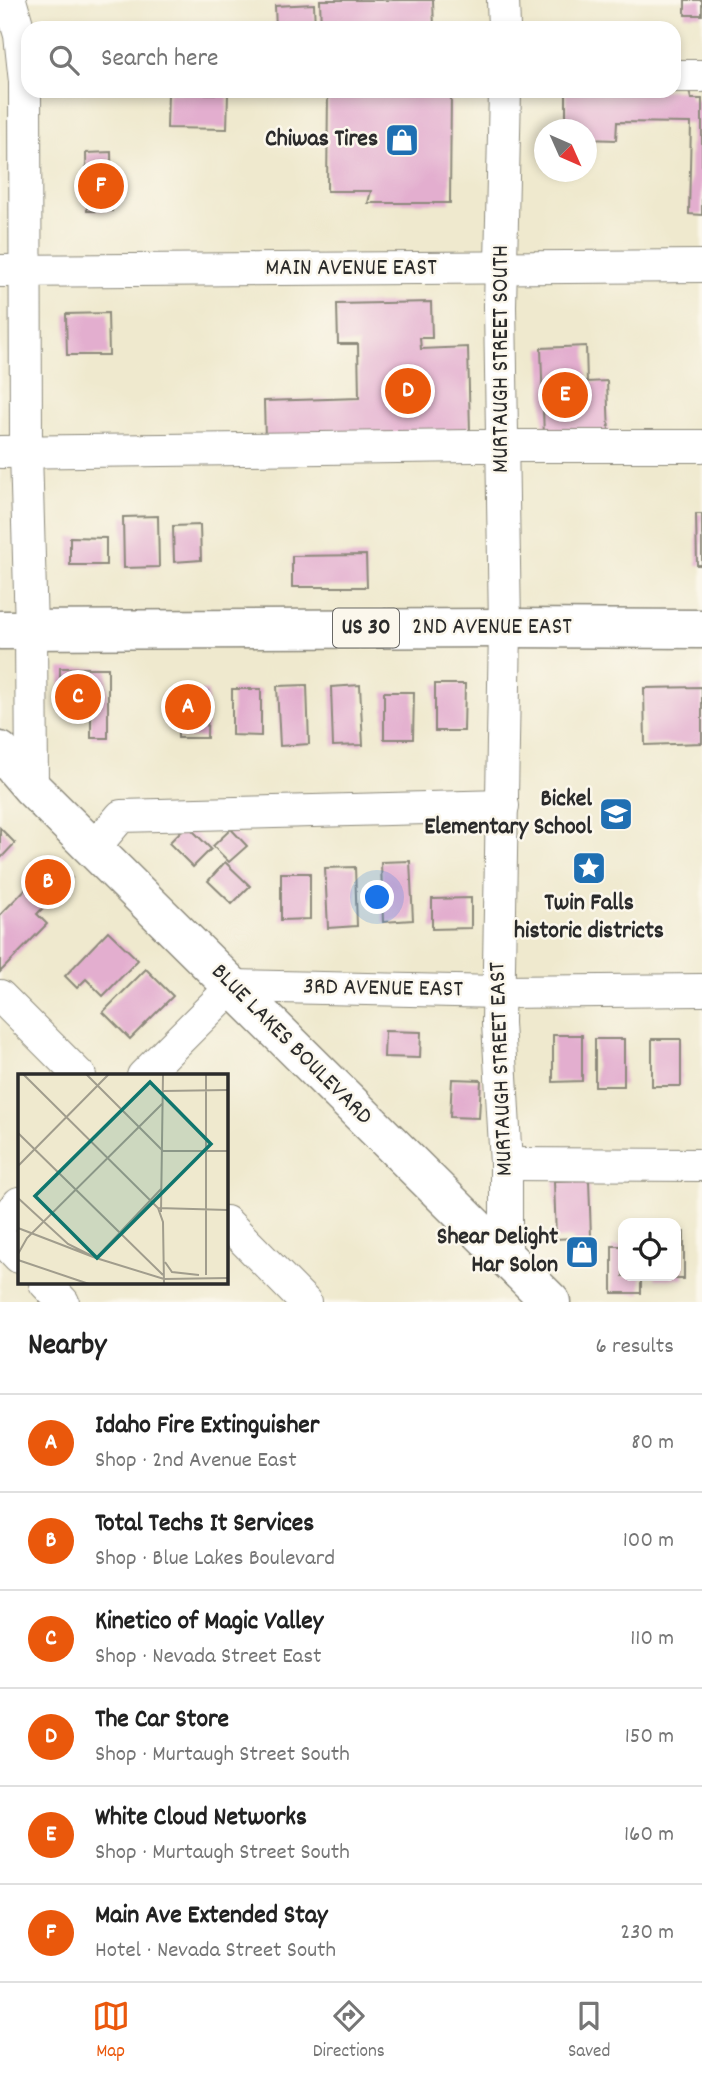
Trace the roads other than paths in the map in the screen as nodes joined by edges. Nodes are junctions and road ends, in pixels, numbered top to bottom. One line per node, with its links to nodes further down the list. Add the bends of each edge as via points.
1 (10, 0): 4 (street)
2 (503, 0): 3 (street)
3 (504, 21)
4 (21, 42)
5 (681, 76): 6 (street)
6 (702, 76)
7 (26, 98): 11 (street)
8 (505, 98): 10 (street, MURTAUGH STREET SOUTH)
9 (702, 266): 10 (street, MAIN AVENUE EAST)
10 (500, 268): 11 (street, MAIN AVENUE EAST); 12 (street, MURTAUGH STREET SOUTH)
11 (12, 271): 14 (street)
12 (503, 446): 13 (street); 14 (street); 15 (street, MURTAUGH STREET SOUTH)
13 (702, 446)
14 (13, 452): 17 (street)
15 (505, 628): 16 (main road, 2ND AVENUE EAST / US 30); 17 (main road, 2ND AVENUE EAST / US 30); 21 (street, MURTAUGH STREET EAST)
16 (702, 629)
17 (15, 630): 20 (street)
18 (0, 751): 20 (main road)
19 (0, 767): 20 (main road)
20 (32, 788): 22 (main road, BLUE LAKES BOULEVARD)
21 (503, 806): 22 (street, via 121,816); 25 (street, MURTAUGH STREET EAST)
22 (93, 849): 23 (main road, BLUE LAKES BOULEVARD)
23 (233, 986): 25 (street, 3RD AVENUE EAST); 28 (street); 36 (main road, BLUE LAKES BOULEVARD)
24 (702, 990): 25 (street, 3RD AVENUE EAST)
25 (498, 992): 29 (street, MURTAUGH STREET EAST)
26 (0, 996): 27 (street)
27 (78, 1074)
28 (146, 1074)
29 (506, 1164): 30 (street); 36 (street, MURTAUGH STREET EAST)
30 (702, 1166)
31 (18, 1204): 32 (street)
32 (0, 1223)
33 (228, 1224): 39 (street)
34 (0, 1237): 35 (street)
35 (18, 1256)
36 (506, 1258): 40 (main road, BLUE LAKES BOULEVARD)
37 (45, 1284): 38 (street)
38 (64, 1302)
39 (305, 1302)
40 (551, 1302)

